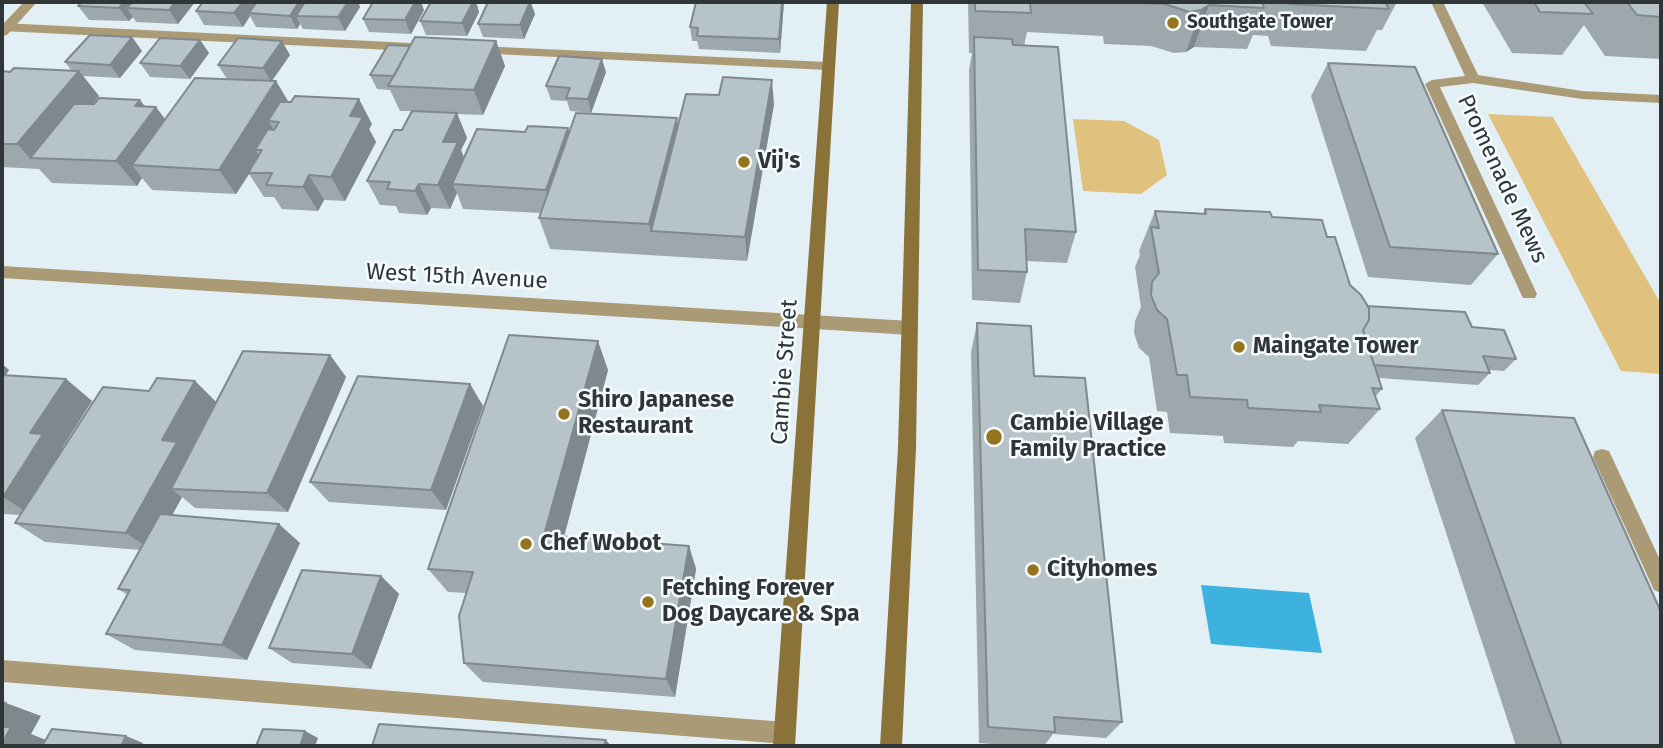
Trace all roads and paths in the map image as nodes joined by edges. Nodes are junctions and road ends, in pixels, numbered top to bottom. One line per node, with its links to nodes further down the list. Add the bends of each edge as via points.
1 (31, 2): 5 (street)
2 (833, 2): 8 (main road, Cambie Street)
3 (917, 2): 14 (main road)
4 (1437, 2): 9 (street)
5 (3, 29): 6 (street)
6 (425, 47)
7 (466, 49): 8 (street)
8 (827, 66): 13 (main road, Cambie Street)
9 (1474, 79): 10 (street, via 1582,95); 12 (street, Promenade Mews, via 1432,84)
10 (1661, 99)
11 (2, 272): 13 (street, West 15th Avenue)
12 (1529, 294)
13 (814, 320): 14 (street, West 15th Avenue); 18 (main road, Cambie Street)
14 (910, 328): 19 (main road)
15 (1602, 457): 16 (street)
16 (1661, 583)
17 (2, 671): 18 (street)
18 (784, 740)
19 (891, 746)

